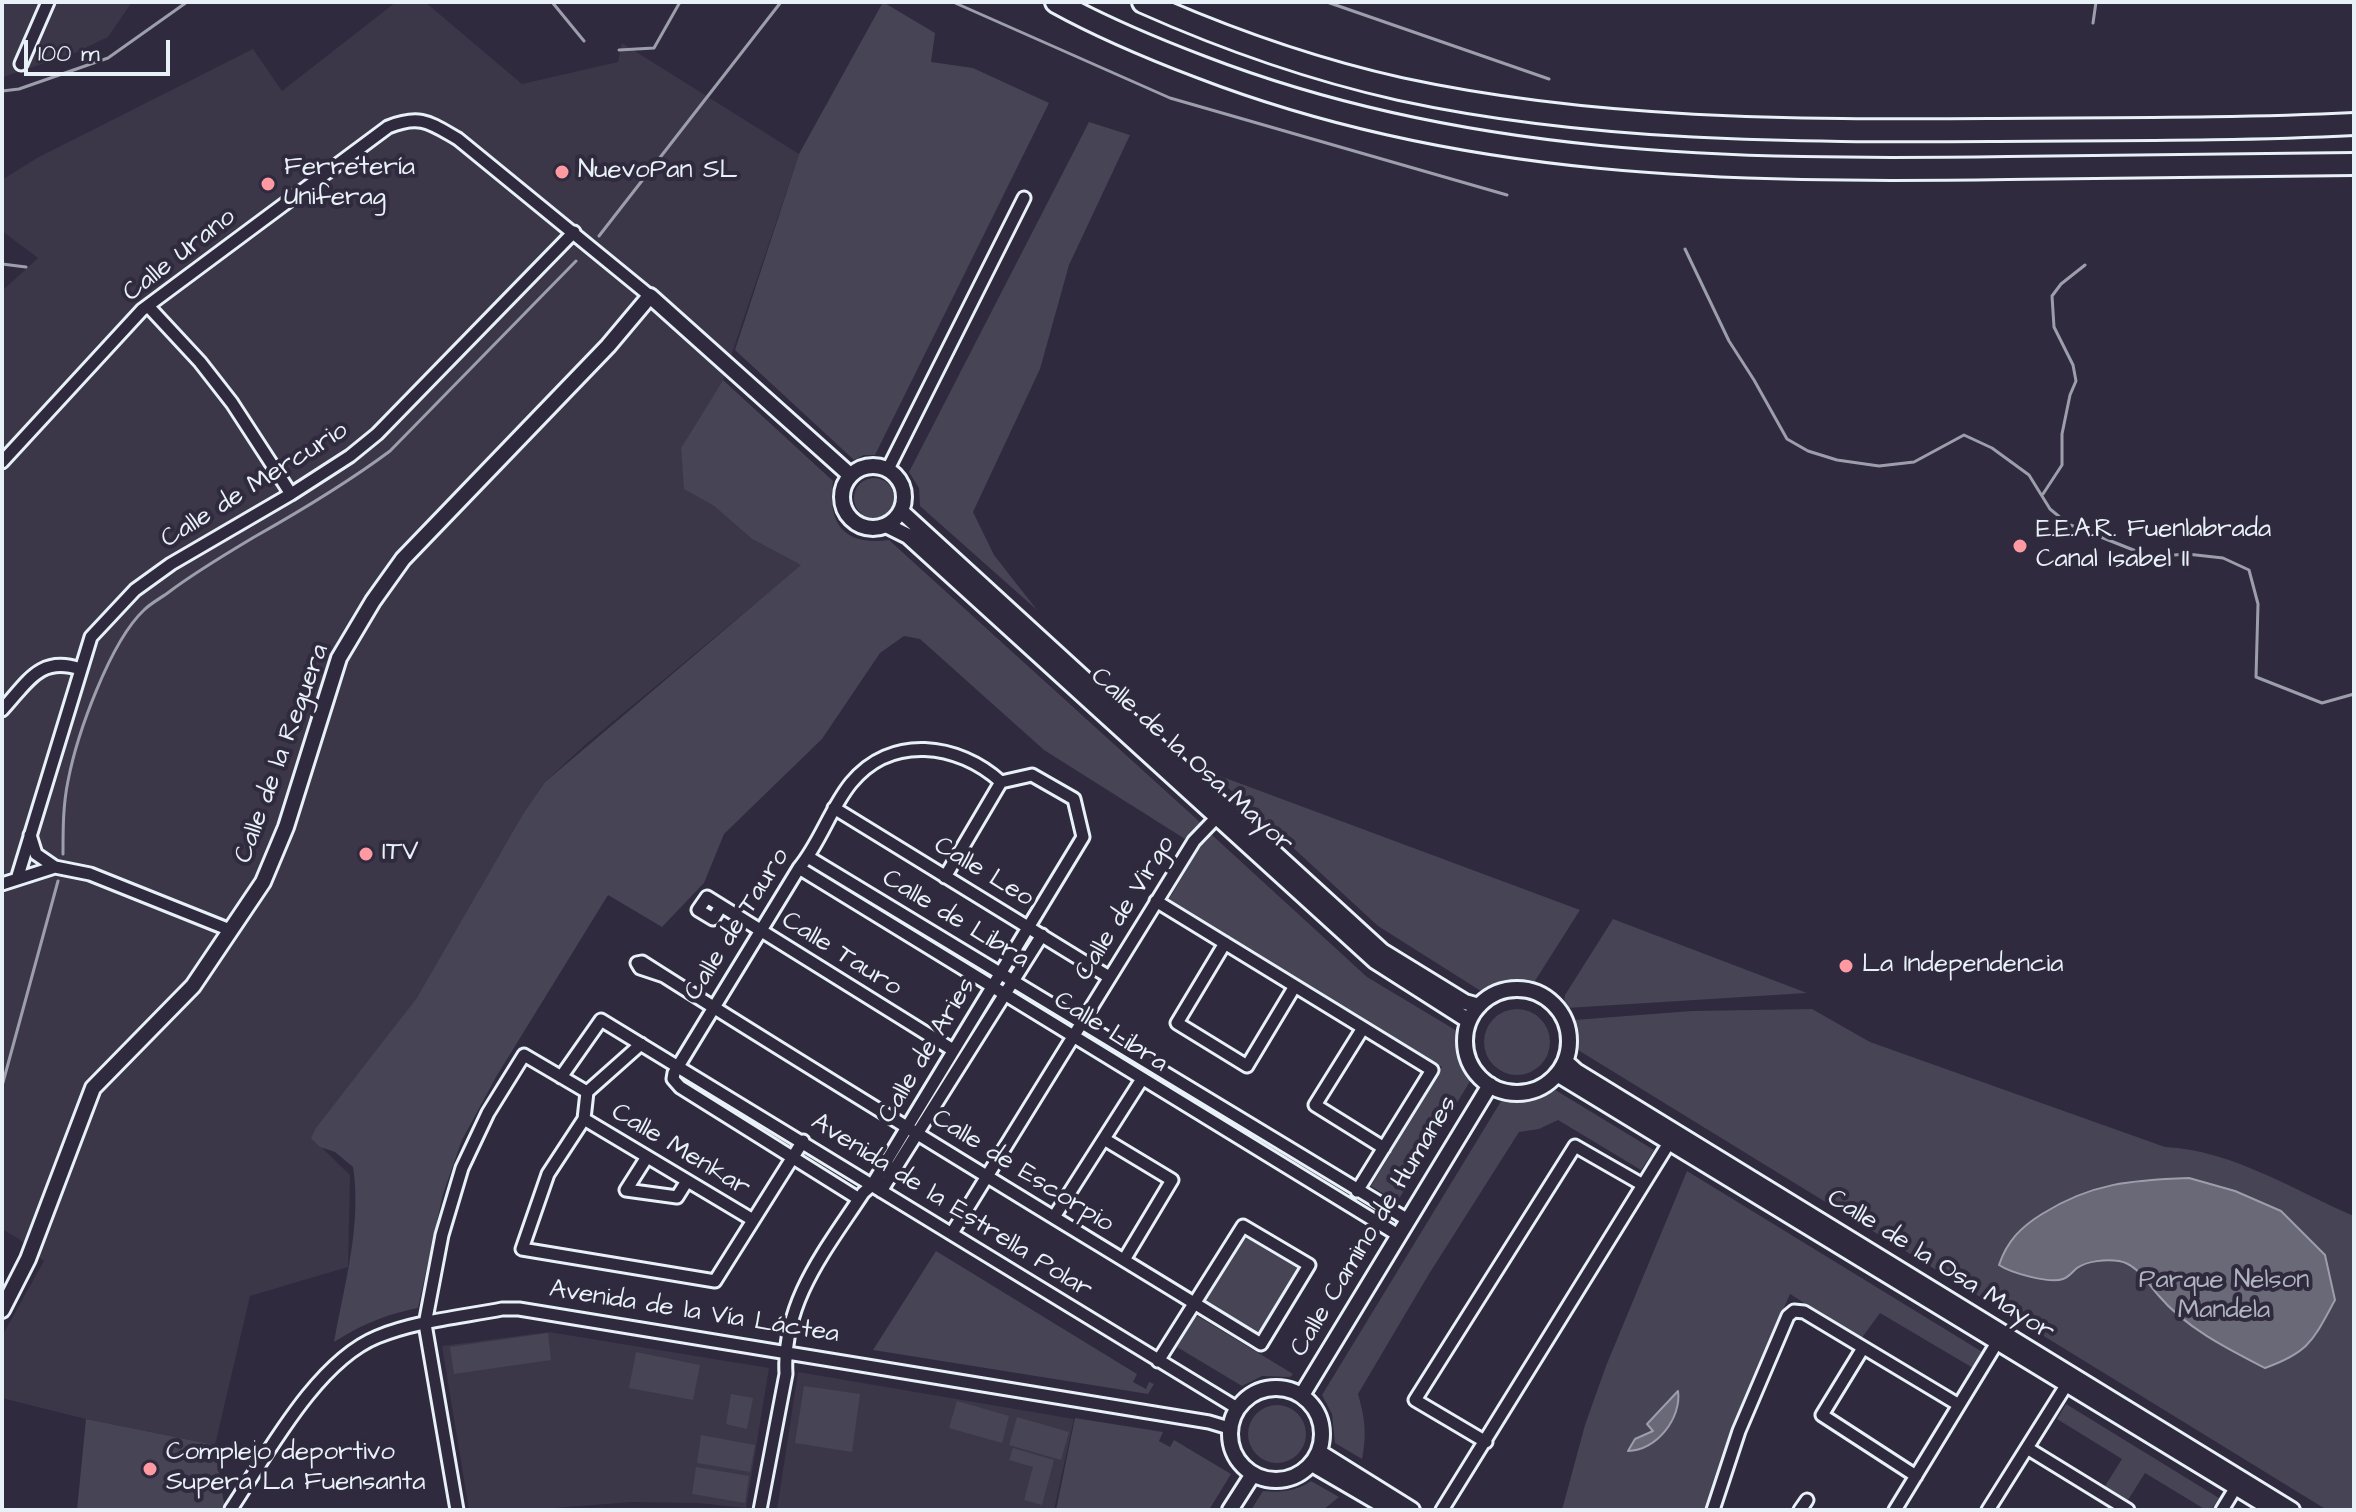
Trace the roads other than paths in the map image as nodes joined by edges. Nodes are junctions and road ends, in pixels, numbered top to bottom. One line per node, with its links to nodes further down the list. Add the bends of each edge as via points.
1 (48, 2): 4 (street)
2 (1056, 2): 6 (highway, via 1100,27 1254,88 1395,127 1521,150 1773,168)
3 (1143, 2): 5 (highway, via 1244,44 1344,75 1538,113 1833,131)
4 (21, 64)
5 (2354, 124)
6 (2354, 164)
7 (1024, 198): 12 (street)
8 (574, 232): 9 (street, Calle Urano); 10 (street, Calle Urano, via 458,139 424,120 407,120 388,127); 14 (street, Calle de Mercurio, via 377,434)
9 (650, 296): 13 (street); 32 (street, Calle de la Reguera, via 403,559 373,601 339,658 268,870)
10 (148, 306): 11 (street, Calle Urano); 14 (street, via 232,403)
11 (2, 462)
12 (888, 469): 13 (street, via 867,466); 15 (street, via 901,482)
13 (850, 475): 16 (street, via 842,496 851,519 870,528)
14 (291, 494): 17 (street, Calle de Mercurio, via 135,590 91,637)
15 (902, 512): 16 (street); 43 (street, Calle de la Osa Mayor, via 1382,951)
16 (888, 526): 21 (street, Calle de la Osa Mayor, via 908,536)
17 (80, 669): 18 (street, via 60,663 44,667); 22 (street)
18 (2, 710)
19 (1001, 782): 20 (street, via 941,749 904,750 871,764); 26 (street); 31 (street, Calle de Aries, via 1032,775 1074,799 1083,837)
20 (834, 808): 23 (street, Calle de Tauro); 26 (street, Calle Leo)
21 (1217, 817): 30 (street, Calle de Virgo, via 1194,841); 45 (street, Calle de la Osa Mayor, via 1375,961)
22 (30, 835): 24 (street, via 36,854); 27 (street)
23 (808, 857): 25 (street, Calle de Tauro); 36 (street, Calle de Libra)
24 (55, 867): 27 (street); 32 (street, via 90,874)
25 (799, 868): 33 (street, Calle de Tauro); 41 (street, Calle Libra)
26 (945, 877): 31 (street, Calle Leo)
27 (17, 879): 28 (street)
28 (2, 884)
29 (707, 897): 33 (street, Calle Tauro)
30 (1156, 901): 35 (street); 38 (street, Calle de Virgo)
31 (1029, 927): 34 (street, Calle Leo); 36 (street, Calle de Aries)
32 (230, 930): 78 (street, Calle de la Reguera, via 193,986 93,1088 28,1259)
33 (761, 930): 44 (street, Calle de Tauro); 50 (street, Calle Tauro)
34 (1042, 935): 38 (street, Calle Leo); 39 (street, Calle de Aries)
35 (1225, 943): 40 (street); 40 (street, via 1177,1023 1247,1066)
36 (1001, 974): 39 (street, Calle de Libra); 41 (street, Calle de Aries)
37 (664, 976): 44 (street, Calle de Escorpio)
38 (1109, 977): 46 (street, Calle de Virgo)
39 (1013, 981): 42 (street, Calle de Aries); 46 (street, Calle de Libra)
40 (1295, 986): 47 (street)
41 (993, 987): 42 (street, Calle Libra); 50 (street, Calle de Aries)
42 (1004, 994): 48 (street, Calle Libra); 58 (street, Calle de Aries)
43 (1479, 1006): 45 (street); 52 (street, via 1495,993 1514,989 1543,996 1562,1015 1569,1035)
44 (713, 1008): 51 (street, Calle de Tauro); 58 (street, Calle de Escorpio)
45 (1469, 1021): 55 (street, via 1468,1057)
46 (1082, 1023): 48 (street, Calle de Virgo); 69 (street, Calle de Libra)
47 (1363, 1028): 62 (street, via 1315,1105); 62 (street, via 1432,1070)
48 (1073, 1037): 54 (street, Calle Libra); 65 (street, Calle de Virgo)
49 (641, 1044): 51 (street, Avenida de la Estrella Polar); 53 (street, Avenida de la Estrella Polar, via 601,1020); 56 (street)
50 (953, 1050): 58 (street, Calle de Aries)
51 (677, 1065): 60 (street, Avenida de la Estrella Polar); 64 (street, via 677,1085)
52 (1561, 1067): 55 (street, via 1533,1090 1504,1091); 61 (street, Calle de la Osa Mayor); 108 (street, Calle de la Osa Mayor, via 1576,1071)
53 (561, 1077): 56 (street); 79 (street, via 524,1055 488,1113 462,1168)
54 (1142, 1079): 59 (street); 75 (street, Calle Libra)
55 (1490, 1085): 73 (street, Calle Camino de Humanes)
56 (587, 1092): 57 (street)
57 (584, 1119): 63 (street, Calle Menkar); 72 (street, via 548,1174 522,1249 715,1281)
58 (912, 1130): 65 (street, Calle de Escorpio); 68 (street, Calle de Aries)
59 (1104, 1139): 71 (street); 76 (street, via 1172,1180)
60 (803, 1141): 64 (street); 68 (street, Avenida de la Estrella Polar)
61 (1669, 1143): 67 (street); 80 (street, Calle de la Osa Mayor)
62 (1384, 1148): 69 (street)
63 (647, 1157): 66 (street, Calle Menkar); 66 (street, via 626,1190 677,1197)
64 (793, 1157): 70 (street); 72 (street)
65 (987, 1177): 71 (street, Calle de Escorpio); 74 (street, Calle de Virgo)
66 (687, 1181): 72 (street, Calle Menkar)
67 (1643, 1185): 89 (street); 89 (street, via 1575,1146 1415,1400)
68 (876, 1188): 70 (street, Calle de Aries); 74 (street, Avenida de la Estrella Polar)
69 (1357, 1191): 73 (street, Calle de Libra)
70 (859, 1199): 82 (street, Calle de Aries, via 801,1289)
71 (1054, 1217): 76 (street, Calle de Escorpio)
72 (753, 1220)
73 (1408, 1220): 75 (street, Calle Camino de Humanes)
74 (952, 1233): 83 (street, Avenida de la Estrella Polar)
75 (1398, 1235): 85 (street, Calle Camino de Humanes)
76 (1124, 1260): 77 (street, Calle de Escorpio)
77 (1195, 1304): 77 (street, Calle de Escorpio, via 1261,1344 1309,1265 1243,1226); 83 (street, Calle de Escorpio)
78 (2, 1310)
79 (425, 1324): 82 (street, Avenida de la Vía Láctea, via 519,1309); 95 (street, Avenida de la Vía Láctea, via 375,1338 330,1369); 96 (street)
80 (1998, 1341): 84 (street, Calle de la Osa Mayor); 86 (street)
81 (1863, 1348): 86 (street); 93 (street, via 1822,1415); 102 (street, via 1804,1312 1788,1316 1739,1431)
82 (784, 1352): 88 (street, Avenida de la Vía Láctea); 97 (street, Calle de Aries, via 786,1374)
83 (1158, 1361): 87 (street, Avenida de la Estrella Polar)
84 (2067, 1384): 90 (street); 94 (street, Calle de la Osa Mayor)
85 (1302, 1395): 87 (street, via 1274,1387 1246,1397); 91 (street, via 1321,1420)
86 (1959, 1405): 93 (street)
87 (1237, 1408): 88 (street)
88 (1229, 1428): 92 (street, via 1234,1454)
89 (1486, 1442): 101 (street)
90 (2027, 1448): 104 (street); 105 (street)
91 (1315, 1458): 92 (street, via 1284,1480); 99 (street); 100 (street)
92 (1253, 1474): 98 (street)
93 (1916, 1476): 103 (street)
94 (2236, 1487): 106 (street); 107 (street, Calle de la Osa Mayor)
95 (231, 1509)
96 (457, 1510)
97 (760, 1510)
98 (1230, 1510)
99 (1391, 1510)
100 (1412, 1510)
101 (1442, 1510)
102 (1713, 1510)
103 (1895, 1510)
104 (1988, 1510)
105 (2128, 1510)
106 (2222, 1510)
107 (2273, 1510)
108 (2292, 1510)

